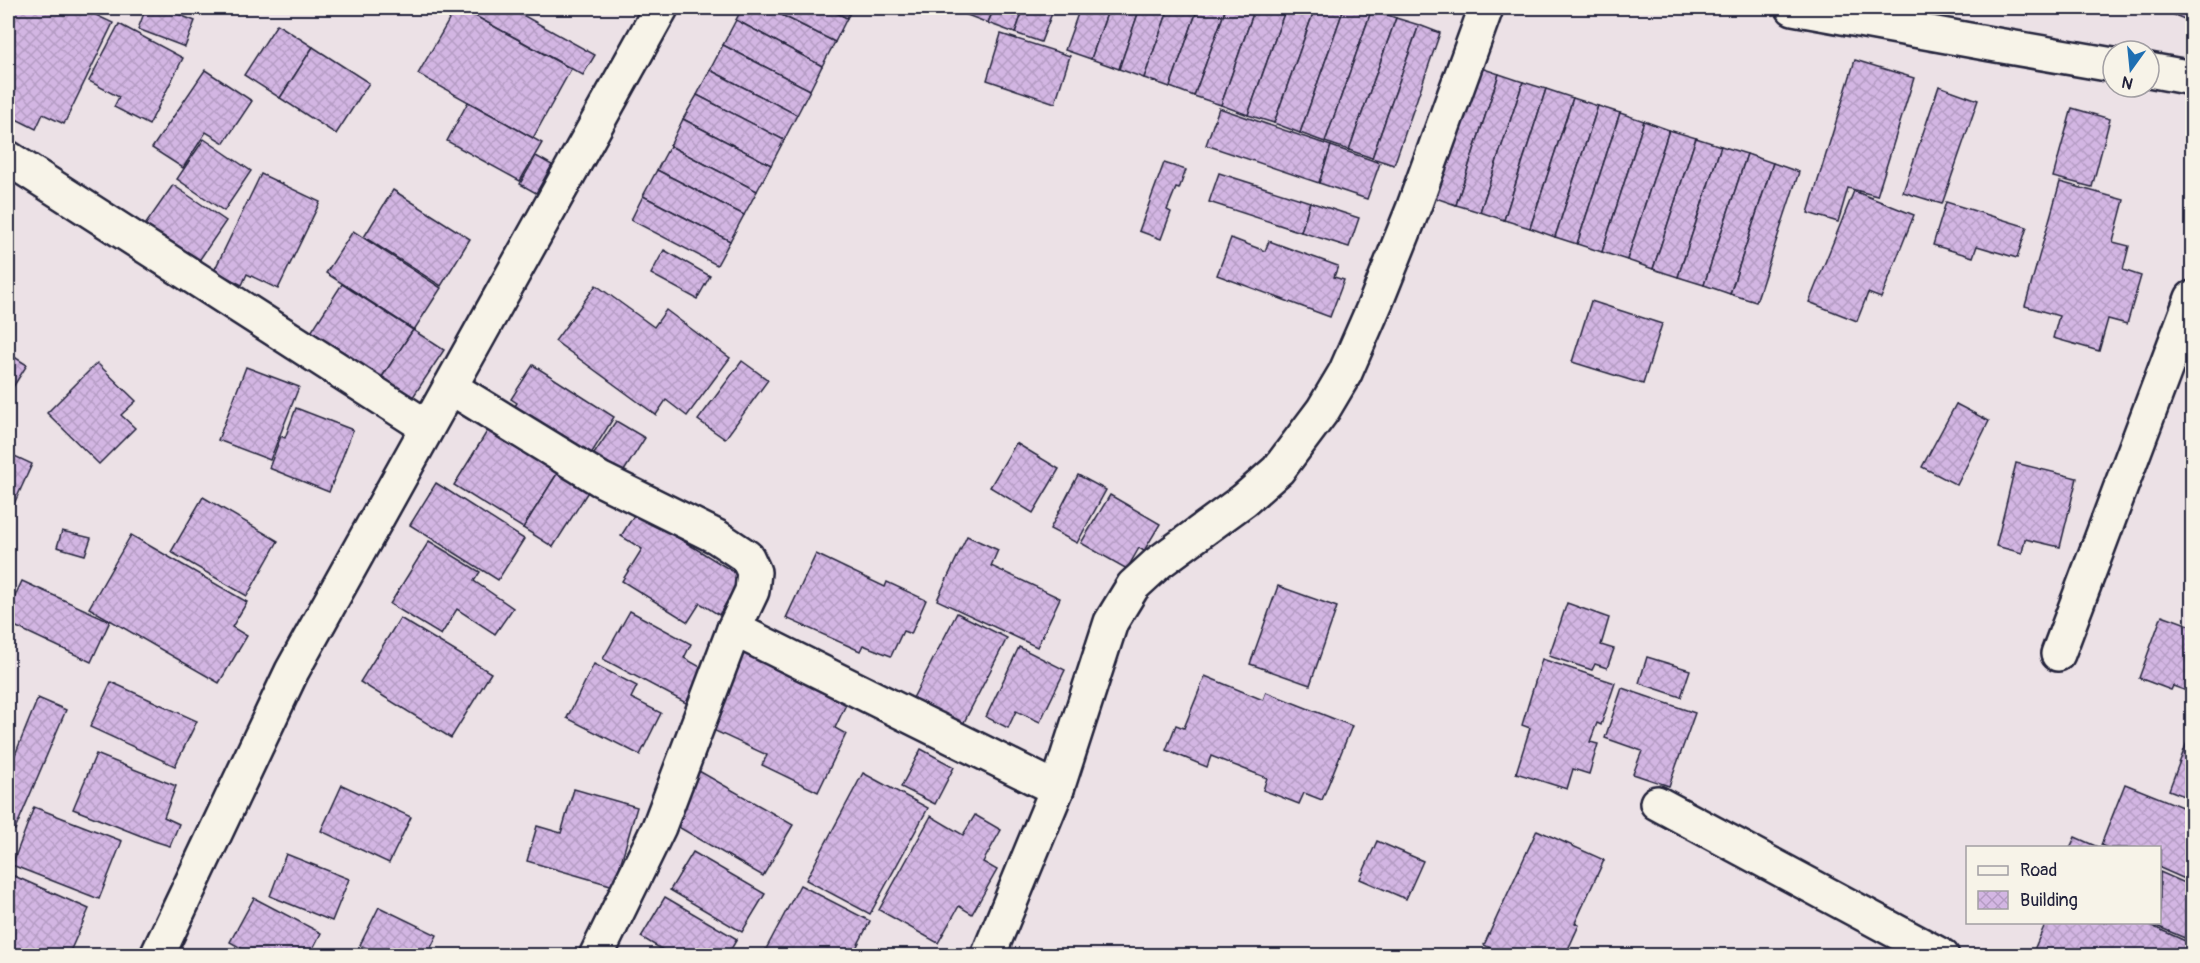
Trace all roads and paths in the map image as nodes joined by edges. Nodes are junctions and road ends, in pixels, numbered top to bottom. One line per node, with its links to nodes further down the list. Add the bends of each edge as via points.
1 (661, 8): 9 (main road)
2 (1486, 8): 13 (main road, via 1413,209 1345,373 1278,470 1133,586 1112,622)
3 (1793, 8): 4 (main road)
4 (2101, 62)
5 (2161, 72): 6 (main road)
6 (2193, 78)
7 (8, 158): 10 (main road)
8 (2193, 298): 12 (main road)
9 (450, 387): 10 (main road); 11 (main road, via 600,479 717,537 747,557 754,572 752,591)
10 (427, 427): 15 (main road, via 292,671)
11 (734, 629): 13 (main road); 16 (main road, via 659,828)
12 (2058, 654)
13 (1057, 789): 17 (main road)
14 (1657, 803): 18 (main road)
15 (157, 956)
16 (596, 956)
17 (988, 956)
18 (1942, 956)

